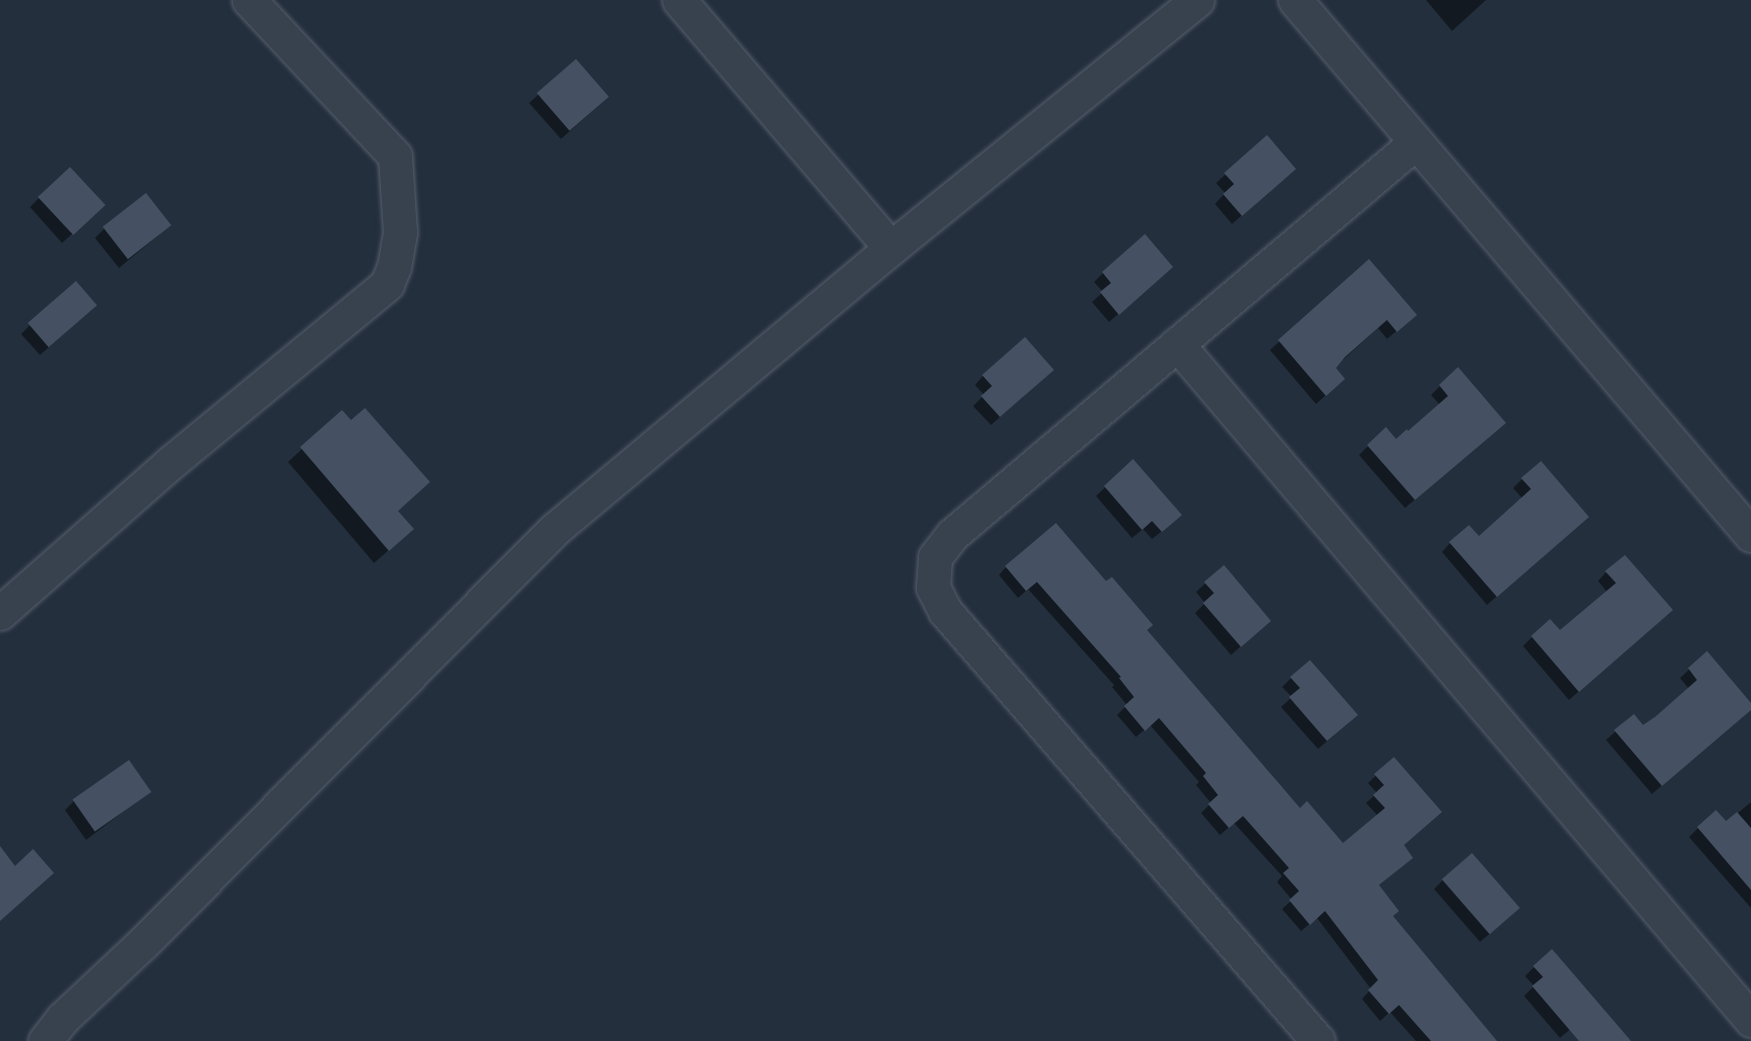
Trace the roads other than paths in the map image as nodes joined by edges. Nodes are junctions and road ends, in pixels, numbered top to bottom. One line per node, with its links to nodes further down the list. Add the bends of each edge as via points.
1 (249, 0): 9 (street, via 395,156 400,232 394,267 387,284 169,464)
2 (679, 0): 6 (street)
3 (1197, 0): 6 (street)
4 (1294, 0): 5 (street)
5 (1416, 142): 7 (street); 8 (street)
6 (891, 248): 11 (street, via 555,529 143,943 62,1019)
7 (1177, 344): 10 (street); 12 (street, via 952,535 935,557 933,587 945,611)
8 (1751, 535)
9 (0, 613)
10 (1751, 1020)
11 (45, 1041)
12 (1318, 1041)

